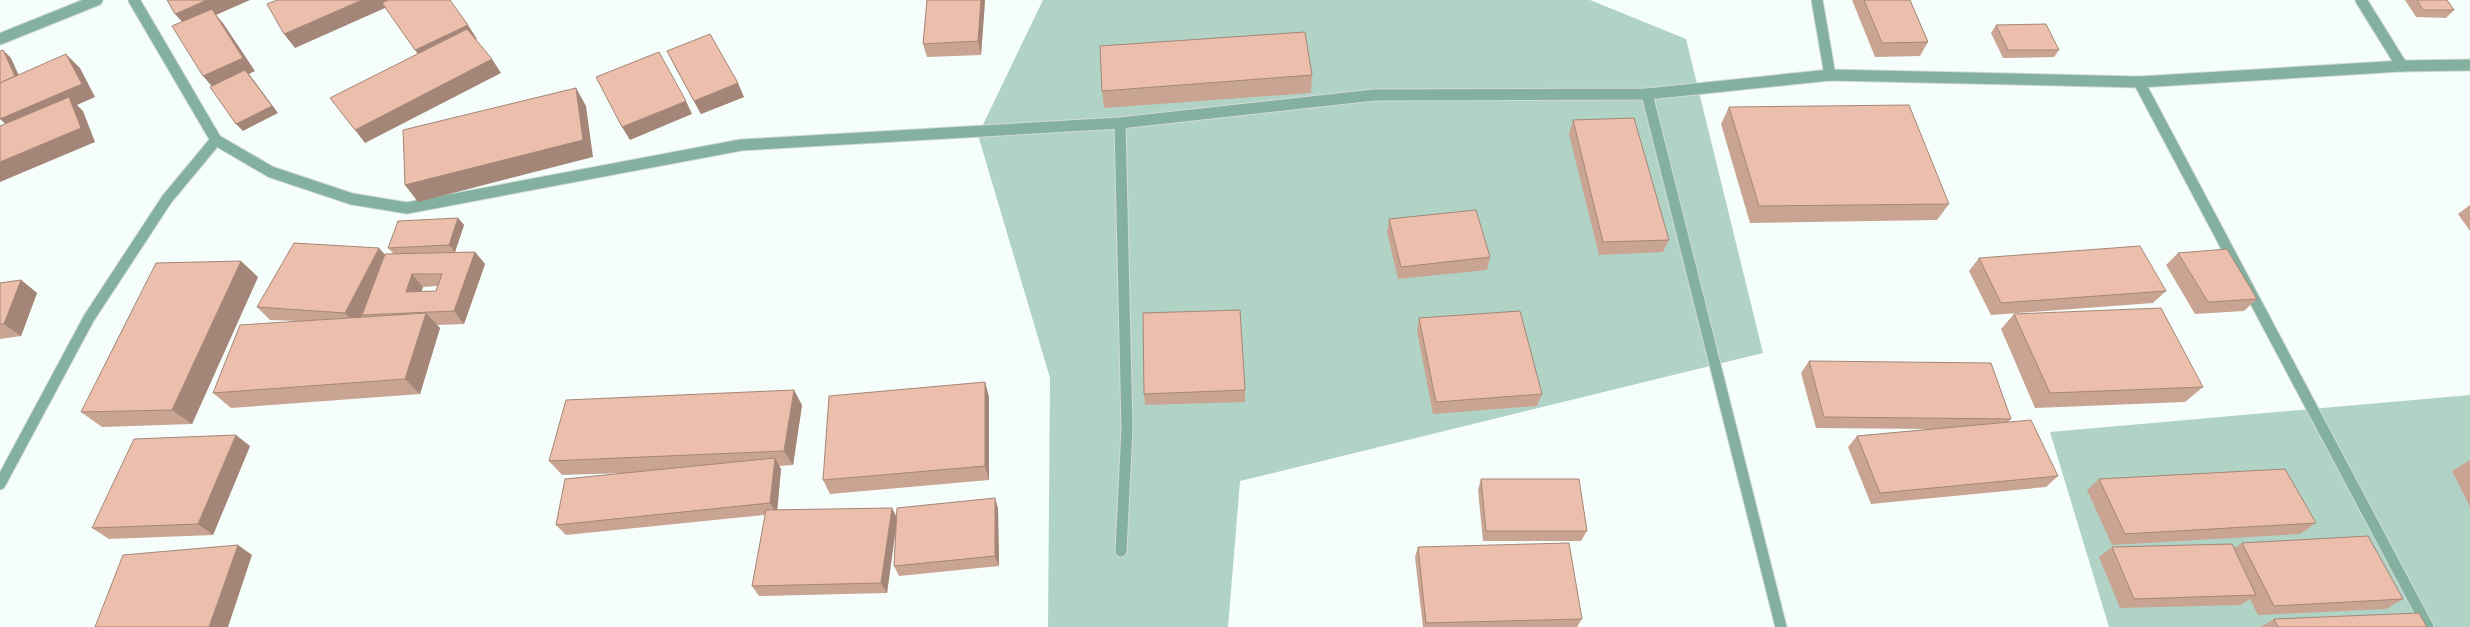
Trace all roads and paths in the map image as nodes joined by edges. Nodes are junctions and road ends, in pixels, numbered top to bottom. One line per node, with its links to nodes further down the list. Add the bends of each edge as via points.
1 (97, 0): 5 (street)
2 (134, 0): 12 (street)
3 (1817, 0): 8 (street)
4 (2361, 0): 7 (street)
5 (0, 39)
6 (2470, 65): 7 (street)
7 (2402, 66): 9 (street)
8 (1830, 75): 9 (street); 10 (street)
9 (2139, 82): 16 (street)
10 (1647, 94): 11 (street, via 1374,95); 15 (street)
11 (1120, 123): 12 (street, via 741,145 407,208 352,199 270,172); 14 (street, via 1128,428)
12 (216, 140): 13 (street, via 167,199 89,318)
13 (0, 484)
14 (1121, 551)
15 (1781, 627)
16 (2428, 627)

